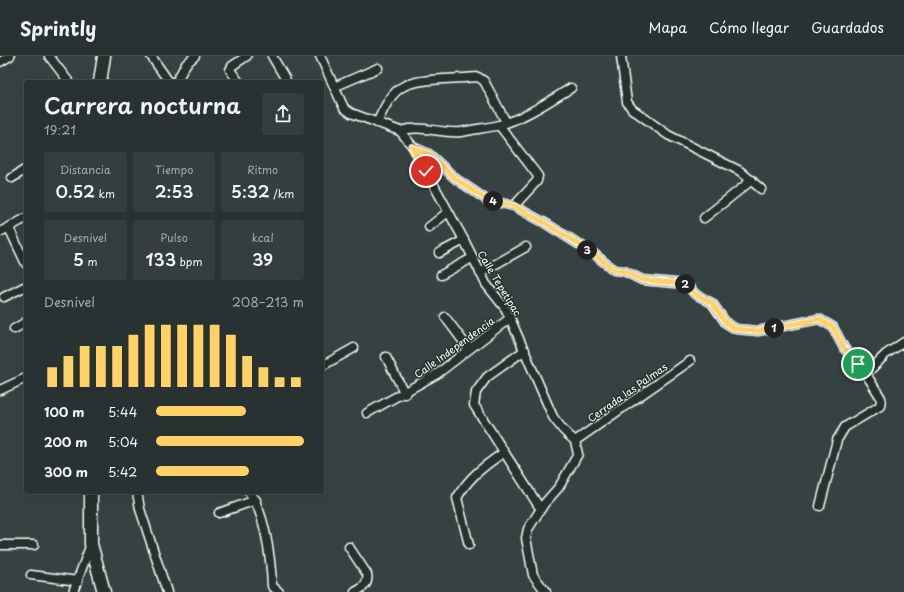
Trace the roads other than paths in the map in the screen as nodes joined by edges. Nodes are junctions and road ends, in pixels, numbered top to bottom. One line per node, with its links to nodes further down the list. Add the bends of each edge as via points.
1 (10, 56): 10 (street)
2 (49, 56): 13 (street)
3 (104, 56): 14 (main road)
4 (150, 56): 12 (street)
5 (195, 56): 17 (street, via 186,64)
6 (247, 56): 18 (street, via 230,70)
7 (272, 56): 19 (street)
8 (320, 56): 20 (street)
9 (621, 56): 28 (street, via 627,102 632,110 668,135 729,164)
10 (0, 62)
11 (378, 68): 20 (street)
12 (162, 73): 15 (street); 16 (street)
13 (68, 80)
14 (100, 80)
15 (160, 80)
16 (167, 80)
17 (177, 80)
18 (238, 80)
19 (286, 80)
20 (334, 87): 22 (street, via 348,110)
21 (571, 88): 23 (street, via 522,117)
22 (377, 123): 23 (street, via 391,97 403,86 415,82 478,77 484,81); 24 (street)
23 (502, 124): 24 (street, via 461,132 442,132 424,128); 30 (street, via 538,176 537,181)
24 (400, 131): 25 (street, Calle Tepetipac)
25 (412, 147): 30 (street, via 429,154 456,179 487,200); 31 (street, Calle Tepetipac)
26 (24, 171): 27 (street)
27 (12, 178)
28 (752, 180): 29 (street); 32 (street)
29 (761, 189)
30 (514, 206): 57 (street, via 593,253 614,270 624,271 642,280 686,284 695,294 712,303 726,323 736,329 758,331 819,319 833,327 844,348)
31 (448, 212): 34 (street); 37 (street, Calle Tepetipac)
32 (704, 218)
33 (24, 219): 35 (street)
34 (429, 227)
35 (9, 228): 36 (street); 41 (street)
36 (0, 232)
37 (464, 240): 39 (street); 40 (street, Calle Tepetipac)
38 (526, 247): 42 (street)
39 (439, 253)
40 (472, 258): 42 (street, Calle Tepetipac); 43 (street)
41 (24, 260)
42 (480, 273): 47 (street, Calle Tepetipac)
43 (441, 275)
44 (24, 287): 45 (street)
45 (4, 297)
46 (445, 317): 52 (street)
47 (510, 318): 52 (street, Calle Independencia); 53 (street, Calle Tepetipac)
48 (24, 323): 49 (street)
49 (14, 329)
50 (904, 342): 57 (street, via 886,354)
51 (354, 348): 56 (street)
52 (469, 349): 60 (street, Calle Independencia, via 437,374)
53 (524, 350): 62 (street, Calle Tepetipac, via 553,417); 63 (street, via 487,377 476,392 474,405)
54 (386, 357): 60 (street)
55 (690, 361): 62 (street, Cerrada las Palmas)
56 (324, 363)
57 (866, 374): 69 (street, via 881,398 880,406 845,427 837,440)
58 (24, 379): 59 (street)
59 (0, 390)
60 (405, 394): 61 (street, Calle Independencia)
61 (367, 414)
62 (575, 440): 83 (street, via 578,454 559,487 528,529 526,538 533,575)
63 (503, 453): 68 (street); 74 (street, via 479,470 464,485 457,498)
64 (91, 494): 71 (main road)
65 (137, 494): 80 (street)
66 (251, 494): 67 (street)
67 (256, 500): 70 (street); 81 (street, via 271,557 272,586)
68 (538, 505)
69 (820, 506)
70 (219, 513)
71 (91, 544): 77 (street); 79 (main road)
72 (0, 545): 73 (street)
73 (34, 545)
74 (469, 545)
75 (349, 547): 82 (street, via 368,579 366,585)
76 (31, 575): 77 (street)
77 (78, 581): 78 (street)
78 (74, 592)
79 (104, 592)
80 (167, 592)
81 (279, 592)
82 (355, 592)
83 (546, 592)

